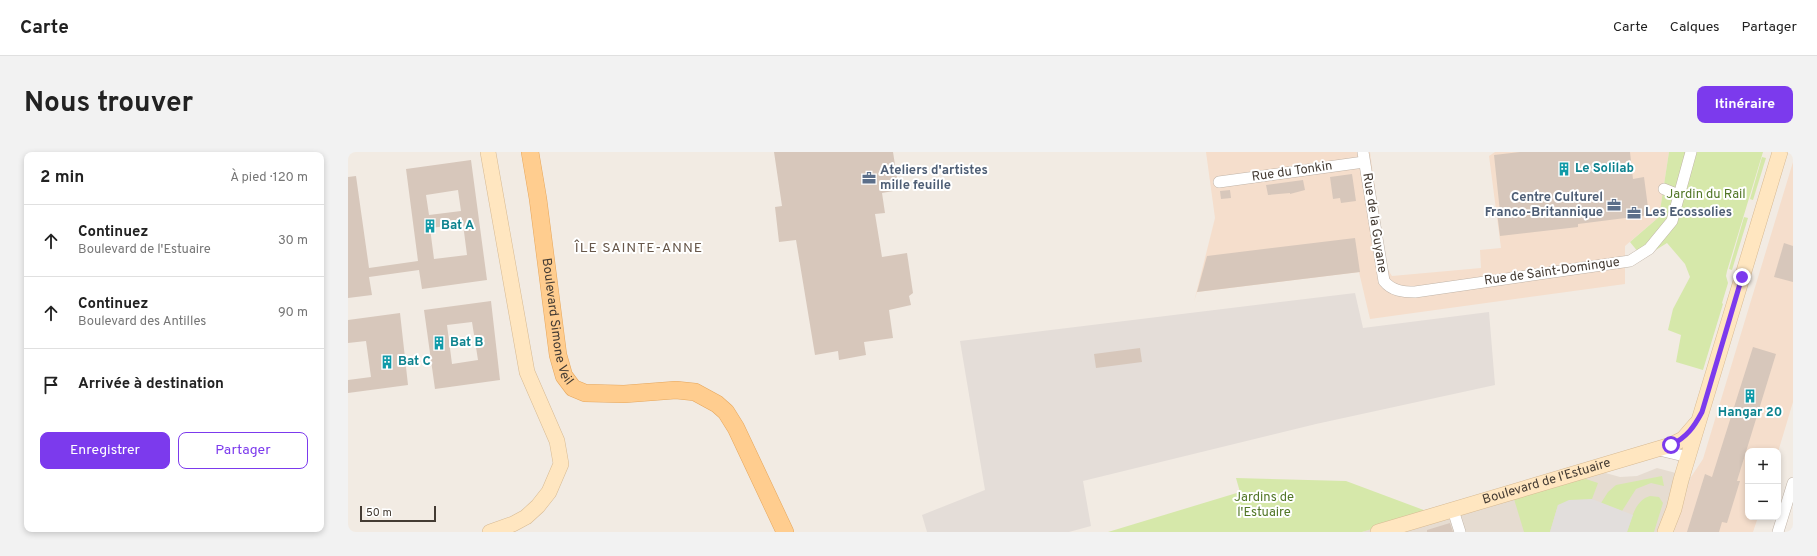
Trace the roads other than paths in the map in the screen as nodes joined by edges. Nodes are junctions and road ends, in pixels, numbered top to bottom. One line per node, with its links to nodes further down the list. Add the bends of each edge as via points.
1 (488, 152): 15 (main road, via 527,372 554,434 561,464 549,492 538,506 526,517)
2 (530, 152): 16 (main road, Boulevard Simone Veil, via 558,355 564,376 574,388 585,393 624,394 676,390 695,392 717,404 726,412 736,428)
3 (1691, 152): 8 (street, Rue de Saint-Domingue)
4 (1780, 152): 10 (main road)
5 (1364, 157): 6 (street, Rue du Tonkin); 9 (street, Rue de la Guyane, via 1381,272 1384,281)
6 (1219, 182)
7 (1664, 189): 8 (street)
8 (1679, 195): 9 (street, Rue de Saint-Domingue, via 1672,221 1649,249 1630,261 1415,292)
9 (1393, 289)
10 (1702, 412): 11 (main road, Boulevard de l'Estuaire, via 1694,428 1682,439); 12 (main road)
11 (1656, 450): 12 (street, via 1684,456); 14 (main road, Boulevard de l'Estuaire)
12 (1687, 461): 19 (main road)
13 (1793, 483): 20 (street)
14 (1453, 510): 17 (main road, Boulevard de l'Estuaire); 18 (street)
15 (490, 532)
16 (785, 532)
17 (1378, 532)
18 (1460, 532)
19 (1665, 532)
20 (1778, 532)

